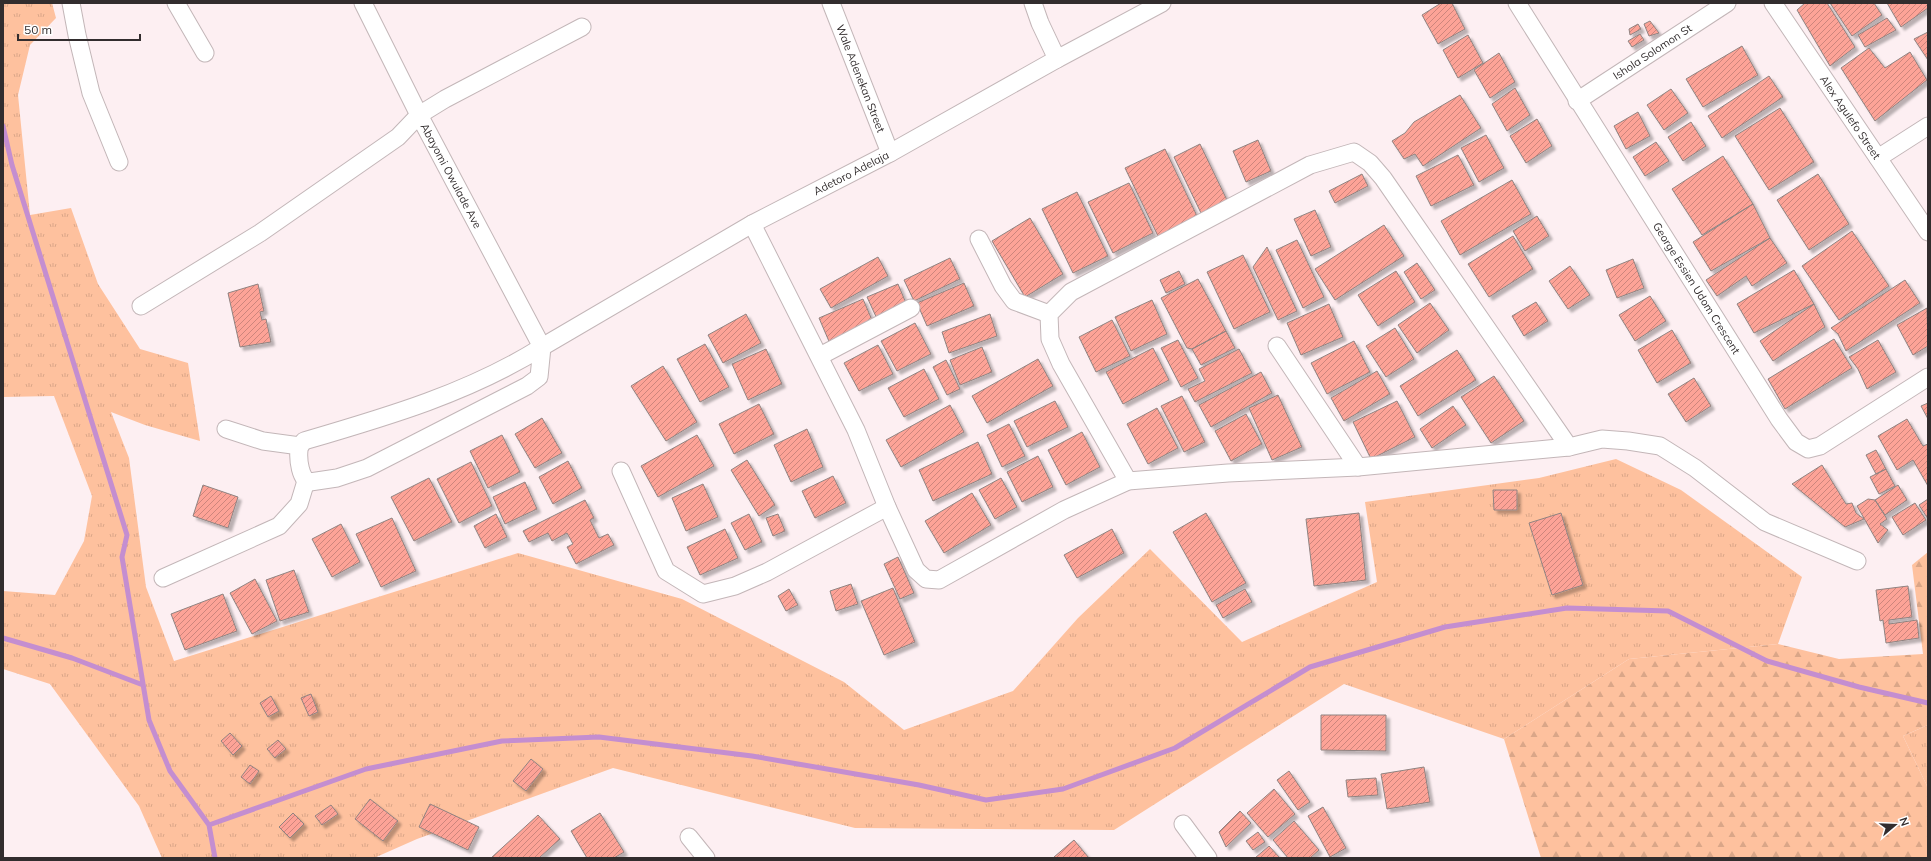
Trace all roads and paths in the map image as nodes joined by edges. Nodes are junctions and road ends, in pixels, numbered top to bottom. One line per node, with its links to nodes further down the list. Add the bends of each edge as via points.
1 (71, 3): 18 (street, via 92,93)
2 (176, 3): 11 (street)
3 (363, 3): 14 (street, Abayomi Owulade Ave)
4 (831, 3): 16 (street, Wale Adenekan Street)
5 (1033, 3): 12 (street)
6 (1162, 3): 12 (street, Adetoro Adelaja)
7 (1516, 3): 13 (street, George Essien Udom Crescent)
8 (1727, 3): 13 (street, Ishola Solomon St)
9 (1773, 3): 17 (street, Alex Agulefo Street)
10 (582, 27): 14 (street, via 464,88)
11 (205, 53)
12 (1057, 60): 16 (street, Adetoro Adelaja)
13 (1577, 101): 28 (street, George Essien Udom Crescent, via 1796,442 1808,449 1820,446)
14 (419, 115): 22 (street, via 398,137 260,233); 26 (street, Abayomi Owulade Ave)
15 (1928, 126): 17 (street)
16 (890, 154): 19 (street, Adetoro Adelaja)
17 (1878, 158): 20 (street, Alex Agulefo Street)
18 (118, 162)
19 (752, 224): 26 (street, Adetoro Adelaja); 27 (street)
20 (1928, 232)
21 (979, 239): 24 (street, via 1003,286 1014,301)
22 (141, 306)
23 (911, 308): 27 (street)
24 (1049, 314): 31 (street, via 1071,292 1310,165 1354,152 1370,163 1384,178); 35 (street, via 1050,339 1061,364)
25 (1277, 346): 32 (street)
26 (542, 347): 30 (street, Adetoro Adelaja, via 492,375 436,400 304,441); 34 (street, via 539,377 534,383 367,468 337,478)
27 (820, 356): 36 (street, via 856,430)
28 (1928, 377)
29 (226, 430): 30 (street, via 262,441)
30 (300, 446): 34 (street, via 303,477)
31 (1570, 447): 32 (street); 37 (street, via 1602,439 1628,440 1660,446 1695,468 1765,522)
32 (1358, 466): 35 (street)
33 (621, 471): 36 (street, via 666,571 703,594 735,586 767,572)
34 (306, 481): 38 (street, via 299,504 279,526)
35 (1128, 481): 36 (street, via 1064,510 939,580 926,579 916,570)
36 (887, 507)
37 (1857, 561)
38 (163, 578)
39 (1182, 824): 42 (street)
40 (689, 837): 41 (street)
41 (706, 858)
42 (1208, 858)

